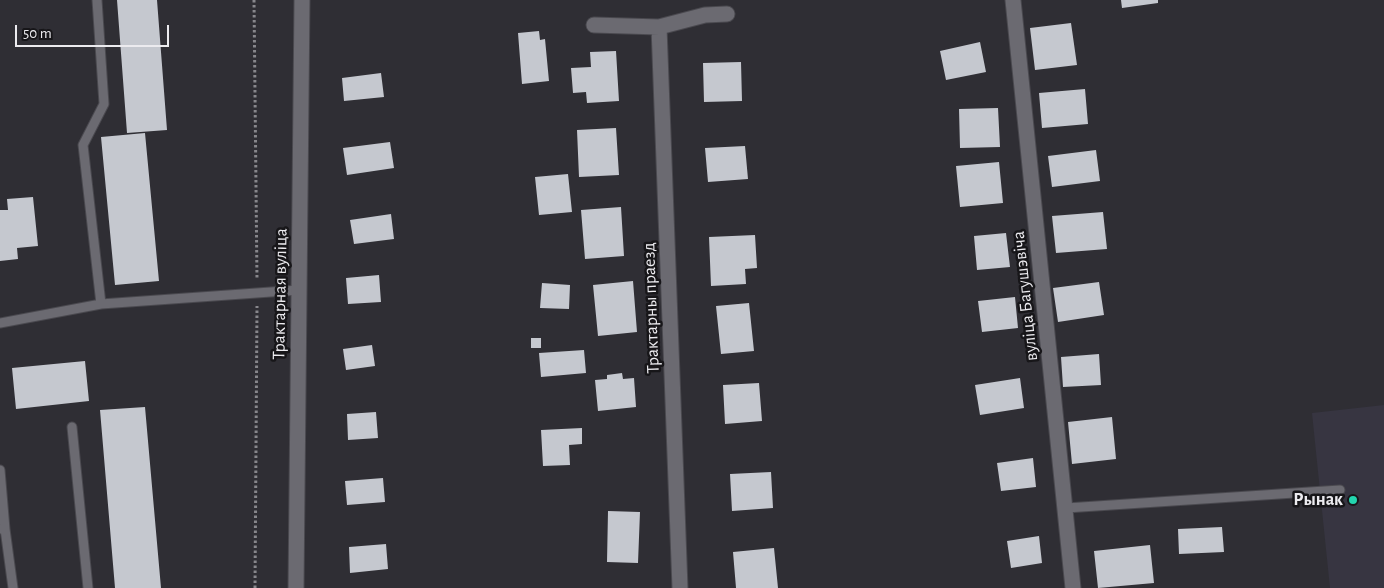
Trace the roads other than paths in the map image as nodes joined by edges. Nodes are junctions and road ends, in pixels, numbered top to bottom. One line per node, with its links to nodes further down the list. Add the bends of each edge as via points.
1 (97, 0): 8 (lane, via 104,104 83,145)
2 (302, 0): 7 (street, Трактарная вуліца)
3 (1013, 0): 13 (street, вуліца Багушэвіча)
4 (727, 14): 6 (street, via 705,15)
5 (594, 25): 6 (street)
6 (659, 27): 18 (street, Трактарны праезд)
7 (299, 290): 8 (lane); 17 (street, Трактарная вуліца)
8 (100, 304): 9 (lane)
9 (0, 323)
10 (72, 427): 16 (lane)
11 (0, 470): 14 (lane)
12 (1340, 490): 13 (lane)
13 (1066, 508): 19 (street, вуліца Багушэвіча)
14 (2, 529): 15 (lane)
15 (13, 588)
16 (88, 588)
17 (296, 588)
18 (680, 588)
19 (1073, 588)

